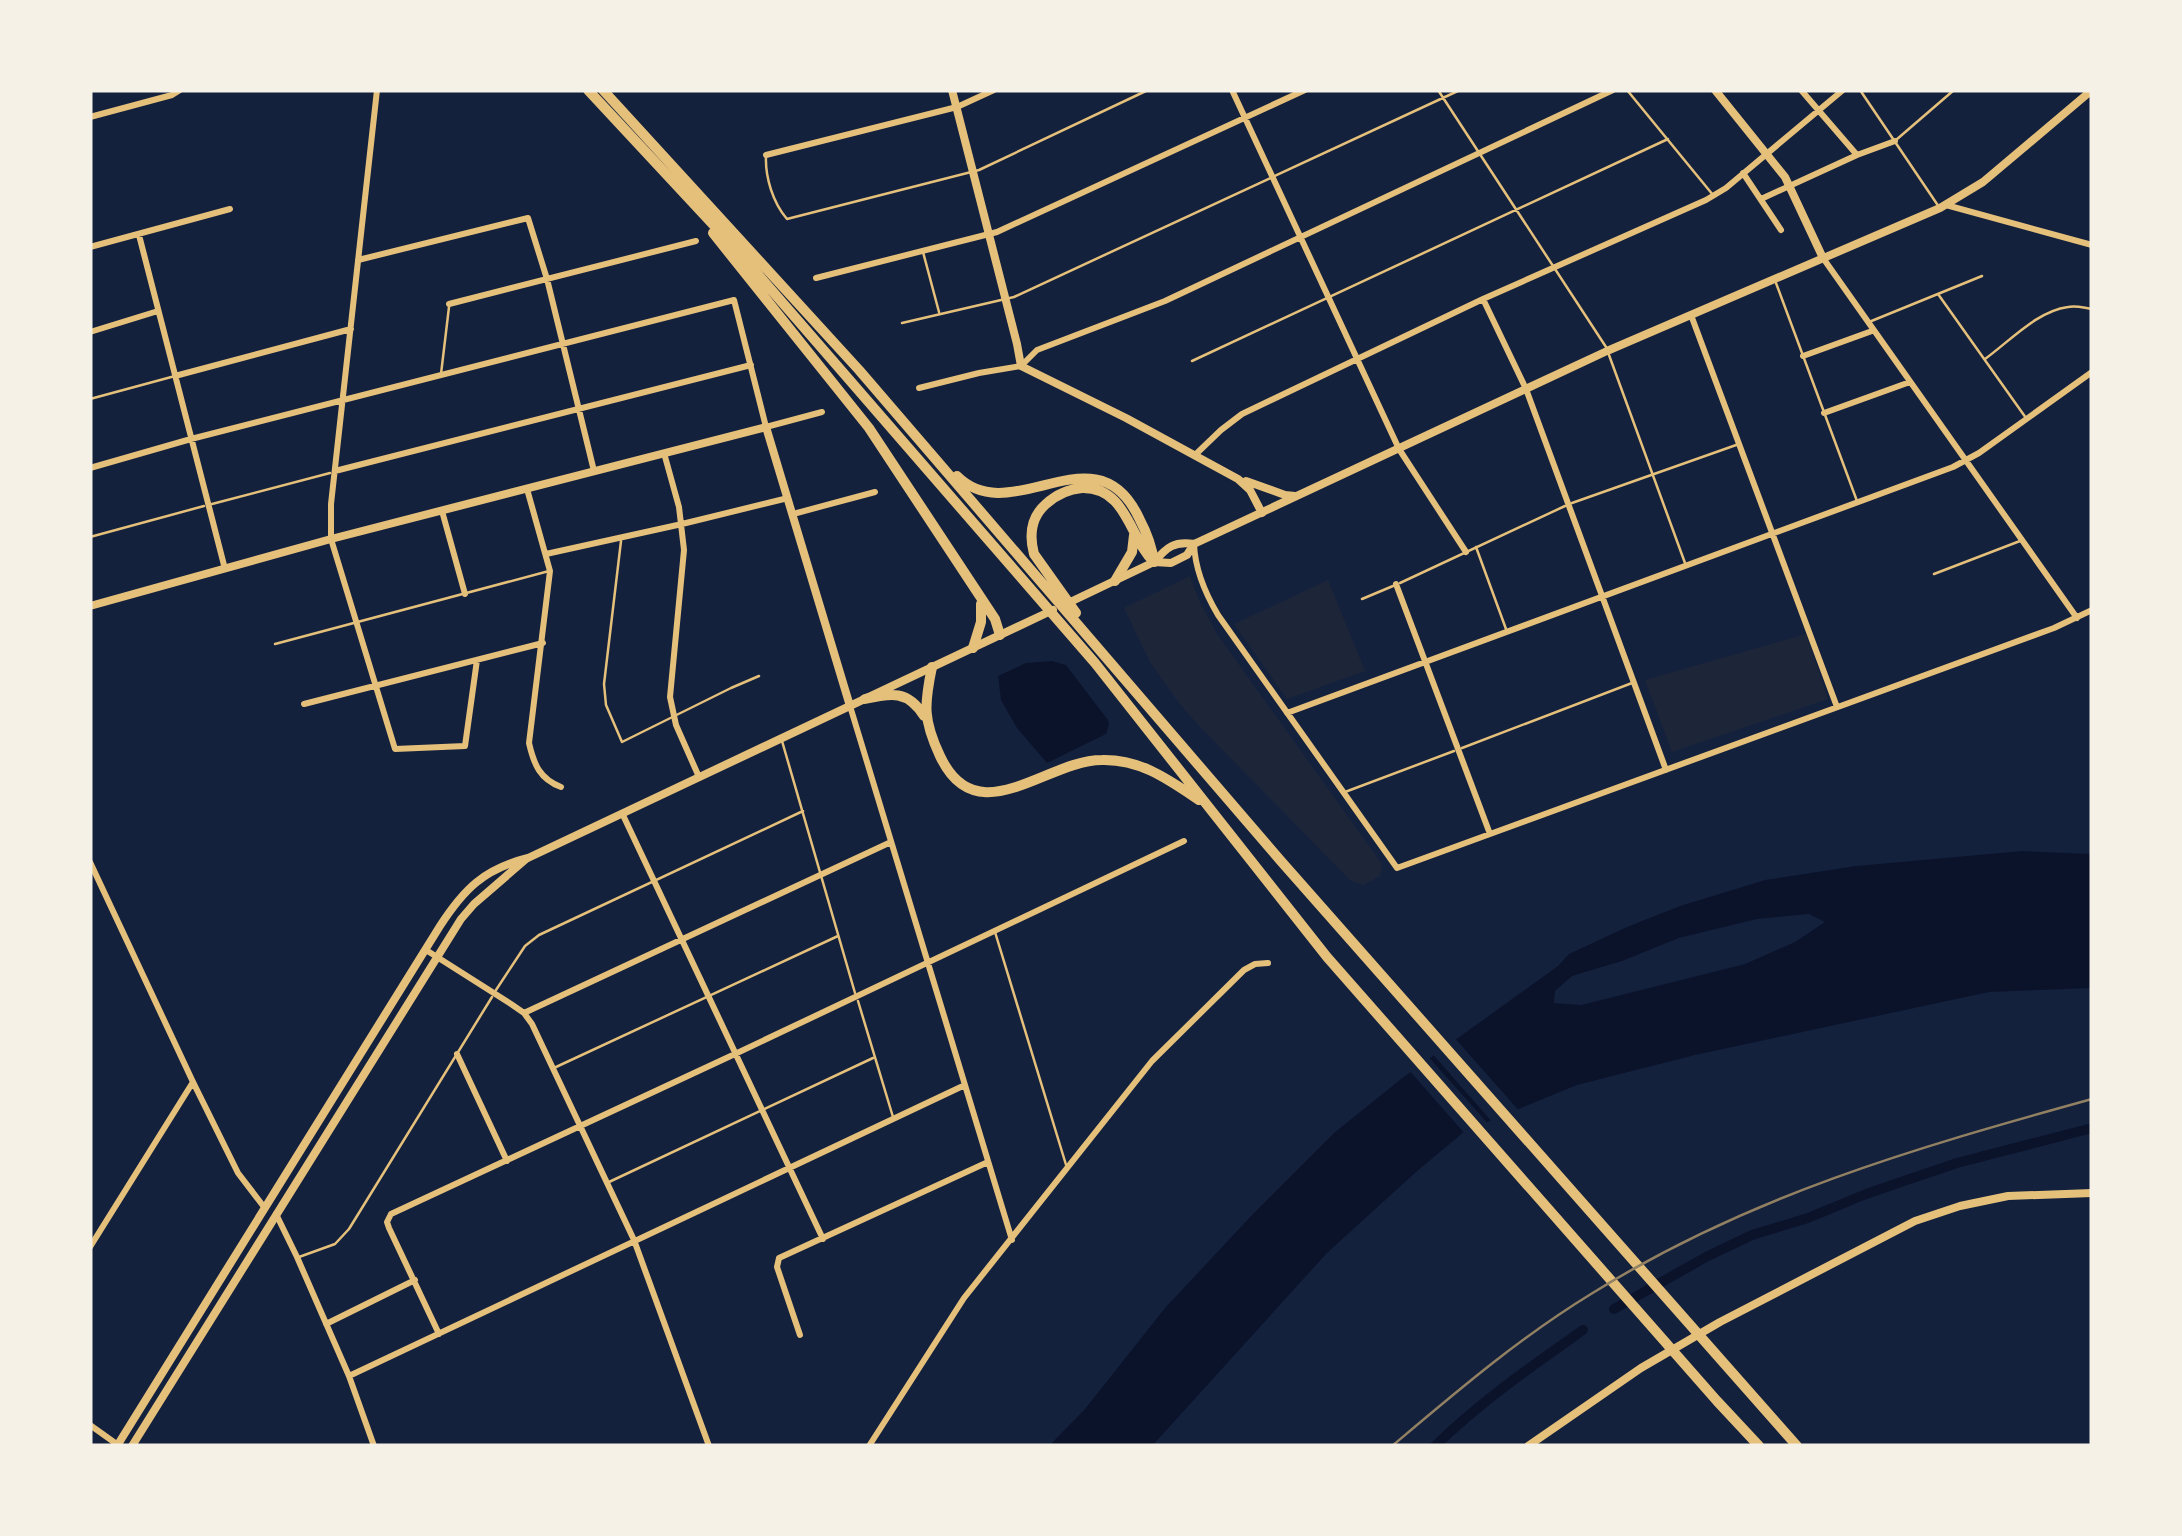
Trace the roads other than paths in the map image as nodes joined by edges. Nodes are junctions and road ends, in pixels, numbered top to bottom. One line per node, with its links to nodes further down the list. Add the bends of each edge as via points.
1 (180, 90): 23 (street)
2 (378, 90): 50 (street)
3 (588, 90): 33 (highway)
4 (603, 90): 78 (highway)
5 (952, 90): 21 (main road)
6 (994, 90): 21 (street)
7 (1148, 90): 31 (lane)
8 (1232, 90): 24 (street)
9 (1305, 90): 24 (street)
10 (1438, 90): 20 (lane)
11 (1460, 90): 20 (lane)
12 (1613, 90): 28 (street)
13 (1627, 90): 25 (lane)
14 (1714, 90): 27 (main road)
15 (1801, 90): 22 (street)
16 (1842, 90): 22 (street)
17 (1860, 90): 26 (lane)
18 (1954, 90): 26 (lane)
19 (2085, 92): 38 (main road, via 1983,182)
20 (1443, 98): 28 (lane); 34 (lane)
21 (956, 107): 29 (street); 31 (main road)
22 (1819, 110): 27 (street); 30 (street)
23 (90, 116)
24 (1245, 118): 34 (street); 43 (street)
25 (1668, 140): 36 (lane); 40 (lane)
26 (1894, 141): 30 (street); 38 (lane)
27 (1768, 152): 32 (street); 35 (main road)
28 (1479, 153): 40 (lane); 44 (street)
29 (766, 155): 31 (lane, via 787,219)
30 (1857, 155): 35 (street)
31 (973, 171): 43 (main road)
32 (1744, 173): 36 (street); 37 (street)
33 (665, 174): 133 (highway, via 869,428); 164 (highway, via 1095,662)
34 (1273, 178): 44 (street); 57 (lane)
35 (1791, 186): 37 (street); 49 (main road)
36 (1714, 196): 51 (street)
37 (1760, 199): 41 (street)
38 (1943, 207): 46 (street); 49 (main road)
39 (230, 209): 42 (street)
40 (1516, 210): 51 (lane); 58 (lane)
41 (1781, 230)
42 (138, 234): 47 (street); 62 (street)
43 (989, 234): 48 (street); 57 (main road)
44 (1301, 237): 58 (street); 77 (street, via 1165,301 1037,350)
45 (696, 241): 54 (street)
46 (2092, 244)
47 (90, 248)
48 (922, 250): 53 (street); 63 (lane)
49 (1823, 258): 55 (main road); 66 (street)
50 (358, 260): 54 (street, via 528,218); 67 (street)
51 (1554, 267): 59 (street); 71 (lane)
52 (1982, 276): 56 (lane)
53 (816, 278)
54 (547, 279): 60 (street); 70 (street)
55 (1775, 279): 64 (main road); 72 (lane)
56 (1938, 294): 66 (lane); 74 (lane)
57 (1006, 298): 63 (lane); 77 (main road)
58 (1329, 299): 73 (street); 75 (lane)
59 (1484, 299): 73 (street); 84 (street)
60 (449, 304): 80 (lane)
61 (2092, 309): 74 (lane, via 2053,311)
62 (158, 311): 69 (street); 81 (street)
63 (939, 314): 65 (lane)
64 (1692, 315): 71 (main road); 93 (street)
65 (902, 323)
66 (1868, 323): 68 (street)
67 (351, 329): 81 (street); 86 (street)
68 (1873, 330): 72 (street); 82 (street)
69 (90, 332)
70 (562, 344): 76 (street, via 734,300); 80 (street); 87 (street)
71 (1607, 351): 84 (main road); 101 (lane)
72 (1803, 356): 89 (lane)
73 (1356, 358): 94 (street); 96 (street, via 1242,414)
74 (1984, 360): 90 (lane)
75 (1192, 362)
76 (751, 365): 87 (street); 91 (street)
77 (1021, 366): 83 (street); 96 (main road)
78 (859, 370): 124 (highway, via 975,488 1002,494 1080,478 1113,486 1136,509); 146 (highway)
79 (2092, 372): 90 (street)
80 (440, 375): 86 (street)
81 (175, 376): 85 (lane); 92 (street)
82 (1910, 382): 89 (street); 97 (street)
83 (918, 388)
84 (1526, 389): 94 (main road); 108 (street)
85 (90, 399)
86 (343, 400): 92 (street); 99 (street)
87 (578, 409): 99 (street); 100 (street)
88 (822, 412): 91 (street)
89 (1824, 413): 107 (lane)
90 (2027, 419): 97 (street)
91 (766, 427): 95 (main road); 106 (main road)
92 (191, 439): 98 (street); 109 (street)
93 (1739, 444): 101 (lane); 115 (street)
94 (1399, 449): 105 (main road); 122 (street)
95 (664, 453): 100 (main road); 113 (street)
96 (1195, 455): 102 (main road)
97 (1966, 461): 107 (street); 119 (street)
98 (90, 468)
99 (335, 471): 109 (lane); 118 (street)
100 (594, 471): 103 (main road)
101 (1653, 476): 108 (lane); 125 (lane)
102 (1238, 478): 105 (main road); 111 (main road)
103 (527, 488): 110 (main road); 123 (street)
104 (876, 492): 112 (street)
105 (1299, 496): 111 (main road)
106 (788, 498): 112 (main road); 113 (street)
107 (1857, 502): 115 (street)
108 (1567, 504): 121 (lane); 132 (street)
109 (208, 505): 117 (lane); 126 (street)
110 (442, 510): 118 (main road); 131 (street)
111 (1262, 513): 120 (main road)
112 (792, 514): 153 (main road)
113 (682, 524): 116 (street); 156 (street)
114 (1133, 530): 124 (highway); 129 (highway, via 1132,552); 146 (highway, via 1114,499 1088,488 1054,498 1032,526 1034,554)
115 (1772, 533): 125 (street); 154 (street)
116 (622, 536): 123 (street); 156 (lane, via 604,684 609,715 622,742)
117 (90, 537)
118 (330, 539): 126 (main road); 138 (street)
119 (2022, 540): 128 (lane); 137 (street)
120 (1194, 544): 124 (main road, via 1181,542); 155 (street, via 1212,605)
121 (1476, 547): 122 (lane); 139 (lane)
122 (1466, 552): 130 (lane)
123 (546, 554): 127 (street)
124 (1154, 562): 129 (main road)
125 (1686, 564): 132 (street)
126 (225, 569): 135 (main road)
127 (550, 571): 131 (lane); 141 (street)
128 (1934, 574)
129 (1115, 581): 140 (main road)
130 (1396, 584): 134 (lane); 145 (street)
131 (465, 594): 138 (lane)
132 (1601, 596): 139 (street); 149 (street)
133 (980, 598): 140 (highway); 143 (highway)
134 (1362, 599)
135 (90, 606)
136 (2092, 610): 137 (street)
137 (2078, 618): 154 (street)
138 (355, 622): 142 (lane); 150 (street)
139 (1507, 630): 145 (street)
140 (1000, 635): 143 (main road)
141 (543, 643): 144 (street); 162 (street, via 530,744 541,775)
142 (275, 644)
143 (973, 648): 147 (main road)
144 (477, 660): 150 (street); 150 (street, via 466,746 395,748)
145 (1425, 662): 155 (street); 159 (street)
146 (1112, 663): 220 (highway)
147 (932, 667): 151 (main road); 157 (highway)
148 (759, 676): 156 (lane)
149 (1634, 683): 159 (lane); 160 (street)
150 (375, 686): 152 (street)
151 (865, 699): 153 (main road); 157 (highway, via 898,694)
152 (304, 704)
153 (850, 706): 158 (main road); 169 (street)
154 (1837, 707): 160 (street)
155 (1287, 713): 163 (street)
156 (674, 717): 161 (street)
157 (927, 721): 164 (highway, via 946,768 977,791 1002,792 1076,763 1115,760 1153,770)
158 (781, 738): 161 (main road); 165 (lane)
159 (1458, 749): 163 (lane); 167 (street)
160 (1666, 770): 167 (street)
161 (699, 777): 166 (main road)
162 (562, 787)
163 (1343, 792): 167 (street, via 1397,868)
164 (1208, 807): 219 (highway, via 1350,984)
165 (802, 811): 172 (lane); 173 (lane)
166 (622, 813): 170 (main road); 173 (street)
167 (1490, 834)
168 (1184, 841): 174 (street)
169 (892, 842): 172 (street); 179 (street)
170 (528, 858): 177 (main road, via 503,864 476,882); 178 (main road, via 474,904)
171 (91, 867): 189 (street)
172 (820, 875): 175 (lane); 176 (street)
173 (653, 880): 176 (street); 181 (lane, via 535,938)
174 (995, 931): 179 (street); 197 (lane)
175 (838, 936): 182 (lane); 183 (lane)
176 (682, 940): 183 (street); 184 (street)
177 (426, 950): 178 (street); 200 (main road)
178 (437, 958): 181 (street); 201 (main road)
179 (928, 963): 182 (street); 190 (street)
180 (1268, 963): 197 (street, via 1244,970 1152,1062)
181 (494, 993): 184 (street); 185 (lane)
182 (856, 996): 186 (street); 187 (lane)
183 (708, 997): 186 (street); 188 (lane)
184 (524, 1013): 188 (street)
185 (457, 1054): 194 (street); 206 (lane, via 349,1229 335,1244)
186 (735, 1054): 191 (street); 193 (street)
187 (875, 1057): 191 (lane); 192 (lane)
188 (554, 1068): 193 (street)
189 (193, 1082): 200 (street, via 238,1173); 205 (street)
190 (965, 1085): 192 (street); 195 (street)
191 (762, 1112): 196 (street); 198 (lane)
192 (893, 1119): 196 (street)
193 (581, 1126): 194 (street); 198 (street)
194 (507, 1161): 207 (street, via 388,1217)
195 (988, 1162): 202 (street); 204 (street)
196 (789, 1168): 202 (street); 203 (street)
197 (1067, 1170): 204 (street)
198 (607, 1183): 203 (street)
199 (2092, 1194): 218 (main road, via 1982,1200 1904,1226 1720,1322)
200 (264, 1207): 213 (main road)
201 (276, 1214): 206 (street); 214 (main road)
202 (823, 1239): 210 (street, via 780,1258 777,1267)
203 (634, 1240): 209 (street); 216 (street)
204 (1012, 1240): 217 (street, via 964,1298)
205 (90, 1246)
206 (298, 1257): 208 (street)
207 (414, 1280): 208 (street); 209 (street)
208 (326, 1324): 211 (street)
209 (439, 1334): 211 (street)
210 (800, 1335)
211 (349, 1376): 215 (street)
212 (90, 1425): 213 (street)
213 (117, 1446)
214 (132, 1446)
215 (374, 1446)
216 (709, 1446)
217 (869, 1446)
218 (1528, 1446)
219 (1759, 1446)
220 (1797, 1446)

